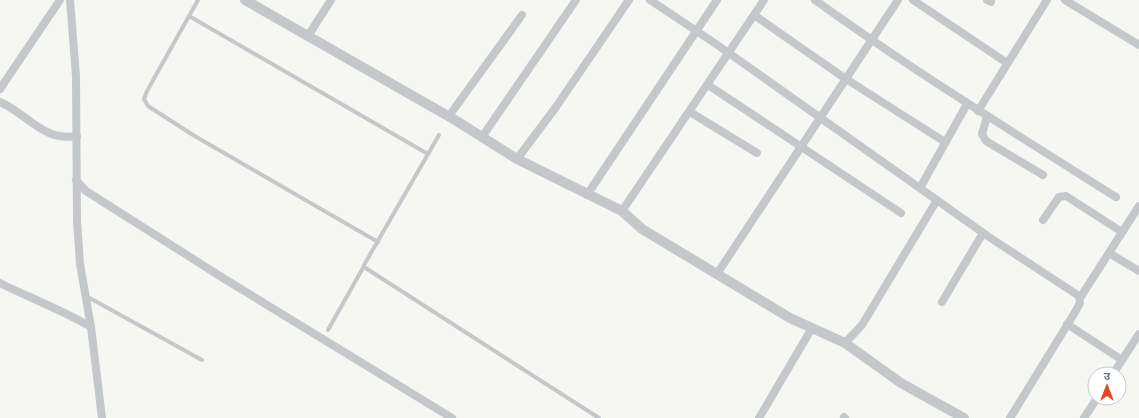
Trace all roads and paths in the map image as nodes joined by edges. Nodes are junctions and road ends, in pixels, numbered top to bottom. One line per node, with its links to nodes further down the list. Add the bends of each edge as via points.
1 (60, 0): 27 (street)
2 (70, 0): 36 (street, via 76,76)
3 (198, 0): 18 (lane)
4 (245, 0): 20 (street)
5 (332, 0): 20 (street)
6 (576, 0): 37 (street)
7 (629, 0): 42 (street)
8 (650, 0): 19 (street)
9 (717, 0): 19 (street)
10 (764, 0): 17 (street)
11 (815, 0): 21 (street)
12 (898, 0): 21 (street)
13 (913, 0): 24 (street)
14 (1047, 0): 24 (street)
15 (1065, 0): 22 (street)
16 (522, 15): 32 (street)
17 (754, 15): 23 (street); 25 (street)
18 (189, 16): 41 (lane); 55 (lane, via 147,91 144,99 148,106 193,136)
19 (696, 31): 23 (street); 46 (street)
20 (308, 36): 32 (street)
21 (871, 40): 25 (street); 29 (street)
22 (1139, 45)
23 (730, 53): 26 (street); 33 (street)
24 (1007, 62): 30 (street)
25 (846, 80): 33 (street); 38 (street)
26 (708, 85): 31 (street); 39 (street)
27 (0, 90)
28 (0, 102): 36 (street, via 51,135 65,138)
29 (967, 104): 30 (street); 38 (street)
30 (978, 111): 34 (street)
31 (690, 112): 40 (street); 50 (street)
32 (449, 116): 37 (street)
33 (821, 117): 39 (street); 45 (street)
34 (988, 117): 43 (street, via 982,134 986,141); 47 (street)
35 (439, 135): 41 (lane)
36 (77, 136): 44 (street)
37 (482, 137): 42 (street)
38 (945, 142): 45 (street)
39 (802, 146): 51 (street); 59 (street)
40 (757, 153)
41 (428, 154): 55 (lane)
42 (517, 159): 46 (street)
43 (1043, 176)
44 (76, 180): 61 (street, via 80,264); 76 (street, via 92,194 204,266)
45 (920, 188): 48 (street)
46 (587, 195): 50 (street)
47 (1116, 197)
48 (937, 200): 54 (street); 69 (street, via 862,325)
49 (1139, 206): 53 (street)
50 (622, 211): 59 (street, via 642,228)
51 (902, 213)
52 (1043, 220): 53 (street, via 1058,198 1066,196)
53 (1122, 232): 56 (street)
54 (983, 233): 62 (street); 63 (street)
55 (378, 242): 57 (lane)
56 (1109, 253): 58 (street); 62 (street)
57 (364, 266): 67 (lane); 77 (lane)
58 (1139, 271)
59 (717, 274): 66 (street, via 790,318)
60 (0, 283): 65 (street)
61 (86, 295): 65 (street); 70 (lane)
62 (1080, 298): 64 (street)
63 (942, 302)
64 (1067, 324): 71 (street); 79 (street)
65 (91, 327): 75 (street)
66 (812, 328): 69 (street); 74 (street)
67 (328, 330)
68 (1139, 334): 71 (street)
69 (845, 343): 78 (street, via 901,383)
70 (202, 360)
71 (1122, 360): 72 (street)
72 (1118, 366)
73 (1092, 406): 80 (street)
74 (762, 417)
75 (102, 418)
76 (452, 418)
77 (599, 418)
78 (964, 418)
79 (1010, 418)
80 (1084, 418)

